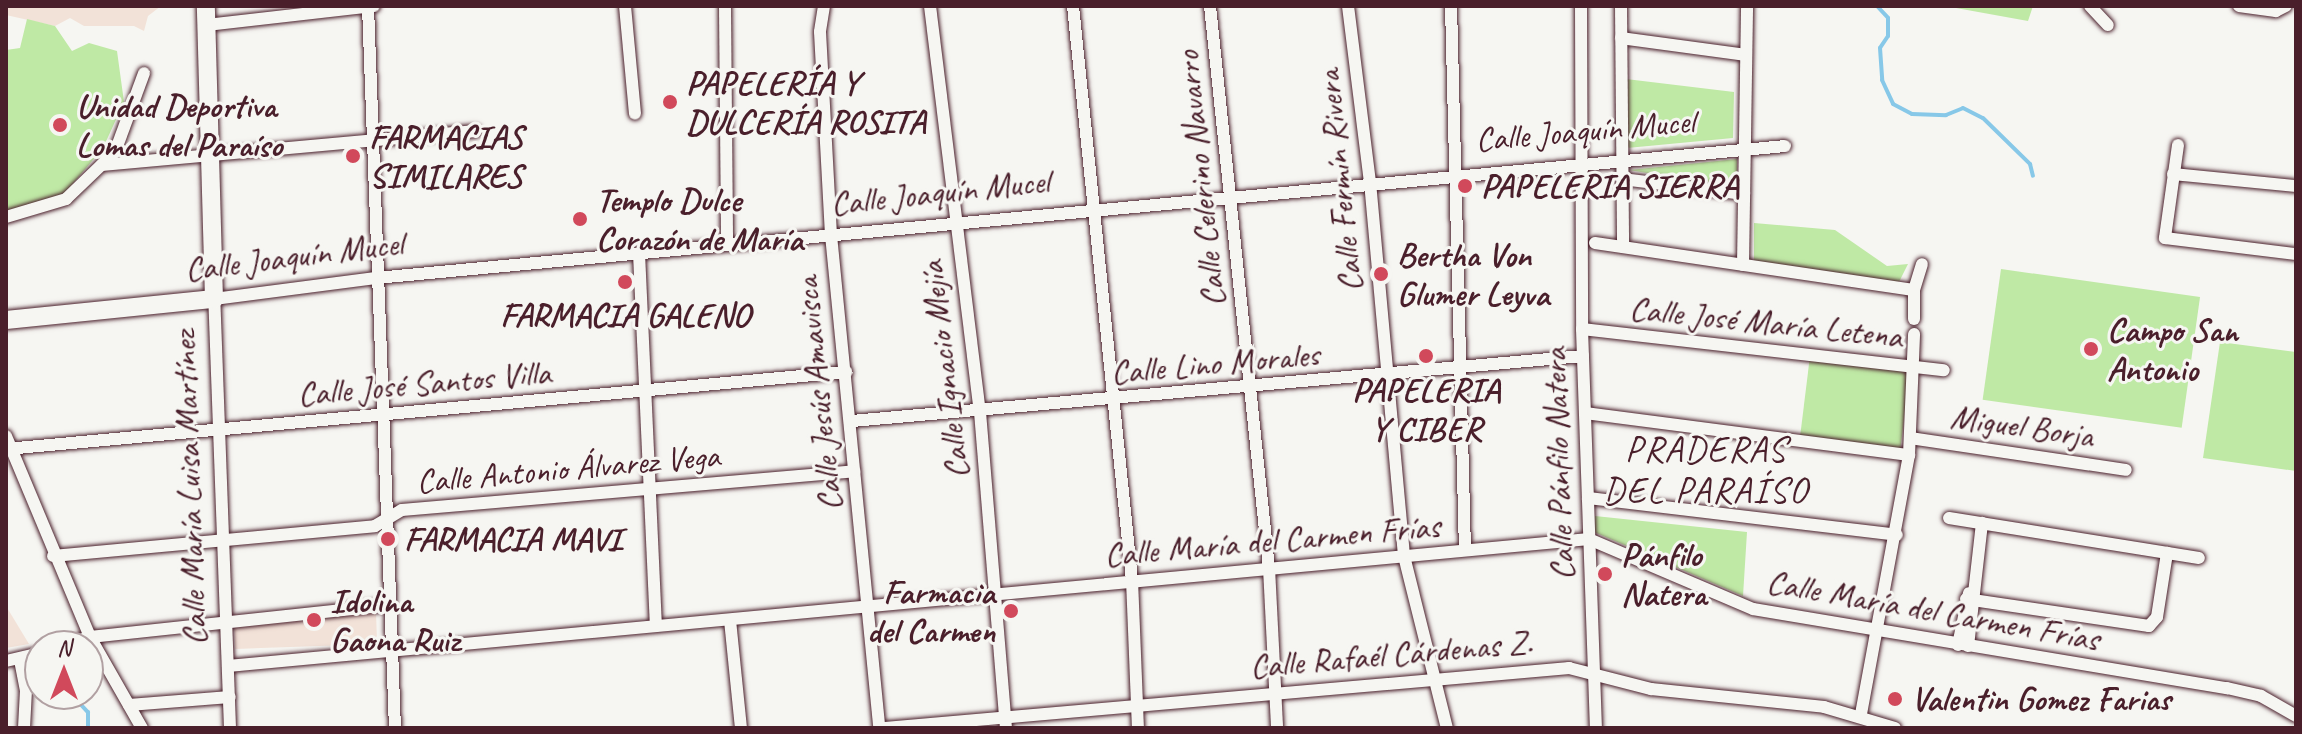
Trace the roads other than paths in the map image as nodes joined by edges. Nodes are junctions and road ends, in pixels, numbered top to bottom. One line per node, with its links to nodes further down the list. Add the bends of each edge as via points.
1 (368, 6): 2 (street); 17 (street); 24 (street)
2 (376, 6)
3 (625, 6): 22 (street)
4 (725, 6): 44 (street)
5 (824, 6): 42 (street, Calle Jesús Amavisca, via 820,32)
6 (930, 6): 41 (street, Calle Ignacio Mejía)
7 (1073, 6): 39 (street)
8 (1210, 6): 38 (street, Calle Celerino Navarro)
9 (1348, 6): 35 (street, Calle Fermín Rivera)
10 (1451, 6): 32 (street)
11 (1581, 6): 30 (street, Calle Pánfilo Natera)
12 (1621, 6): 19 (street)
13 (1747, 6): 20 (street)
14 (2090, 6): 18 (street)
15 (2239, 6): 16 (street, via 2276,11)
16 (2286, 6)
17 (206, 15): 28 (street, Calle María Luisa Martínez)
18 (2108, 25)
19 (1621, 38): 20 (street); 29 (street)
20 (1746, 55): 27 (street)
21 (144, 73): 31 (street, via 115,152)
22 (635, 114)
23 (475, 131): 24 (street)
24 (374, 144): 28 (street); 50 (street)
25 (2178, 145): 33 (street)
26 (1785, 146): 27 (street, Calle Joaquín Mucel)
27 (1745, 148): 29 (street, Calle Joaquín Mucel); 37 (street)
28 (210, 156): 31 (street); 52 (street, Calle María Luisa Martínez)
29 (1622, 159): 30 (street, Calle Joaquín Mucel); 34 (street)
30 (1580, 163): 32 (street, Calle Joaquín Mucel); 55 (street, Calle Pánfilo Natera)
31 (102, 165): 40 (street, via 66,199)
32 (1455, 173): 35 (street, Calle Joaquín Mucel); 59 (street)
33 (2173, 174): 36 (street); 47 (street, via 2165,238)
34 (1622, 179): 37 (street); 45 (street)
35 (1370, 182): 38 (street, Calle Joaquín Mucel); 62 (street, Calle Fermín Rivera)
36 (2296, 186)
37 (1744, 194): 49 (street)
38 (1229, 197): 39 (street, Calle Joaquín Mucel); 63 (street, Calle Celerino Navarro)
39 (1095, 209): 41 (street, Calle Joaquín Mucel); 65 (street)
40 (6, 217)
41 (954, 222): 42 (street, Calle Joaquín Mucel); 66 (street, Calle Ignacio Mejía)
42 (831, 235): 44 (street, Calle Joaquín Mucel); 61 (street, Calle Jesús Amavisca)
43 (1595, 243): 45 (street)
44 (727, 245): 46 (street, Calle Joaquín Mucel)
45 (1623, 247): 49 (street)
46 (639, 253): 50 (street, Calle Joaquín Mucel); 64 (street)
47 (2296, 254)
48 (1922, 264): 51 (street)
49 (1743, 265): 51 (street)
50 (376, 278): 52 (street, Calle Joaquín Mucel); 68 (street)
51 (1914, 290): 53 (street)
52 (214, 299): 54 (street, Calle Joaquín Mucel); 70 (street, Calle María Luisa Martínez)
53 (1914, 319)
54 (6, 320)
55 (1582, 329): 57 (street, Calle Pánfilo Natera); 58 (street, Calle José María Letena)
56 (1914, 334): 58 (street)
57 (1583, 356): 59 (street, Calle Lino Morales); 67 (street, Calle Pánfilo Natera)
58 (1912, 367): 60 (street, Calle José María Letena); 72 (street)
59 (1460, 368): 62 (street, Calle Lino Morales); 85 (street)
60 (1944, 370)
61 (846, 372): 64 (street, Calle José Santos Villa); 69 (street, Calle Jesús Amavisca)
62 (1385, 375): 63 (street, Calle Lino Morales); 88 (street, Calle Fermín Rivera)
63 (1250, 388): 65 (street, Calle Lino Morales); 90 (street, Calle Celerino Navarro)
64 (645, 390): 68 (street, Calle José Santos Villa); 77 (street)
65 (1114, 401): 66 (street, Calle Lino Morales); 91 (street)
66 (980, 412): 69 (street, Calle Lino Morales); 92 (street, Calle Ignacio Mejía)
67 (1585, 413): 74 (street); 78 (street, Calle Pánfilo Natera)
68 (382, 415): 70 (street, Calle José Santos Villa); 80 (street)
69 (852, 421): 76 (street, Calle Jesús Amavisca)
70 (219, 429): 73 (street, Calle José Santos Villa); 84 (street, Calle María Luisa Martínez)
71 (6, 436): 73 (street)
72 (1910, 438): 74 (street); 75 (street, Miguel Borja)
73 (8, 449): 87 (street)
74 (1909, 455): 82 (street)
75 (2126, 470)
76 (854, 471): 77 (street, Calle Antonio Álvarez Vega); 95 (street, Calle Jesús Amavisca)
77 (650, 489): 80 (street, Calle Antonio Álvarez Vega, via 402,510); 98 (street)
78 (1588, 498): 82 (street); 83 (street, Calle Pánfilo Natera)
79 (1949, 518): 81 (street)
80 (387, 519): 84 (street, Calle Antonio Álvarez Vega, via 375,526); 94 (street)
81 (1982, 523): 86 (street); 93 (street)
82 (1897, 535): 100 (street)
83 (1589, 539): 85 (street, Calle María del Carmen Frías); 100 (street, Calle María del Carmen Frías, via 1753,609); 109 (street, Calle Pánfilo Natera)
84 (223, 542): 87 (street, Calle Antonio Álvarez Vega); 97 (street, Calle María Luisa Martínez)
85 (1465, 550): 88 (street, Calle María del Carmen Frías)
86 (2167, 553): 89 (street); 93 (street, via 2157,617 2149,626)
87 (53, 556): 99 (street)
88 (1404, 556): 90 (street, Calle María del Carmen Frías); 110 (street, Calle Fermín Rivera)
89 (2199, 558)
90 (1269, 568): 91 (street, Calle María del Carmen Frías); 111 (street, Calle Celerino Navarro)
91 (1132, 580): 92 (street, Calle María del Carmen Frías); 114 (street)
92 (995, 595): 95 (street, Calle María del Carmen Frías); 117 (street, Calle Ignacio Mejía)
93 (1971, 599): 102 (street)
94 (389, 605): 97 (street); 103 (street)
95 (867, 607): 96 (street, Calle María del Carmen Frías); 123 (street, Calle Jesús Amavisca)
96 (730, 620): 98 (street, Calle María del Carmen Frías); 122 (street)
97 (227, 623): 101 (street); 108 (street, Calle María Luisa Martínez)
98 (656, 626): 103 (street, Calle María del Carmen Frías)
99 (87, 630)
100 (1876, 632): 102 (street, Calle María del Carmen Frías); 115 (street)
101 (104, 636)
102 (1963, 646): 116 (street, Calle María del Carmen Frías, via 2227,688 2261,696)
103 (391, 651): 108 (street, Calle María del Carmen Frías); 121 (street)
104 (24, 659): 105 (street)
105 (20, 660): 106 (street); 118 (street, via 26,690)
106 (6, 661)
107 (104, 661): 113 (street)
108 (228, 666): 112 (street, Calle María Luisa Martínez)
109 (1593, 674): 110 (street, Calle Rafaél Cárdenas Z., via 1569,668); 115 (street, Calle Rafaél Cárdenas Z., via 1651,689); 128 (street, Calle Pánfilo Natera)
110 (1435, 677): 111 (street, Calle Rafaél Cárdenas Z.); 127 (street, Calle Fermín Rivera)
111 (1275, 691): 114 (street, Calle Rafaél Cárdenas Z.); 126 (street, Calle Celerino Navarro)
112 (230, 697): 113 (street); 120 (street, Calle María Luisa Martínez)
113 (129, 705): 119 (street)
114 (1137, 705): 117 (street, Calle Rafaél Cárdenas Z.); 125 (street)
115 (1861, 714): 129 (street, Calle Rafaél Cárdenas Z.)
116 (2296, 716)
117 (1005, 722): 124 (street, Calle Rafaél Cárdenas Z.)
118 (24, 728)
119 (142, 728)
120 (230, 728)
121 (395, 728)
122 (741, 728)
123 (879, 728)
124 (885, 728)
125 (1138, 728)
126 (1277, 728)
127 (1447, 728)
128 (1596, 728)
129 (1895, 728)

